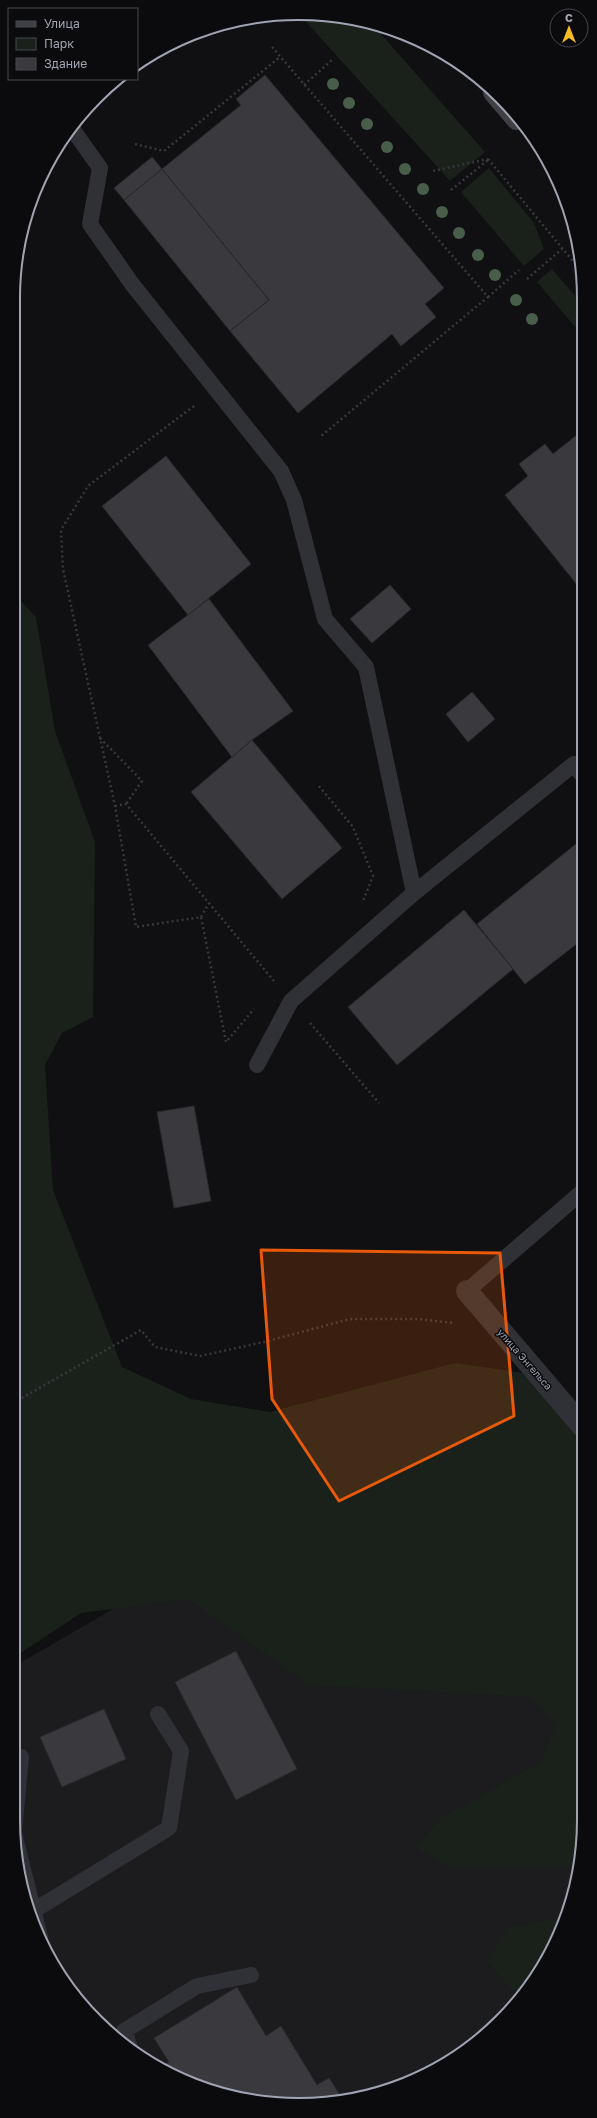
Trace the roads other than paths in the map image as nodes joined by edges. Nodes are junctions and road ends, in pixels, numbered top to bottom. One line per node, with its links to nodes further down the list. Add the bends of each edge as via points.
1 (76, 131): 3 (lane, via 100,168 90,224 132,284 281,471 294,500 325,618 366,667)
2 (577, 768): 3 (lane, via 574,764)
3 (414, 893): 4 (lane, via 291,1001)
4 (257, 1065)
5 (577, 1196): 6 (lane)
6 (467, 1291): 7 (street, улица Энгельса)
7 (577, 1420)
8 (158, 1714): 11 (lane, via 181,1751 169,1828)
9 (21, 1757): 10 (lane)
10 (20, 1768)
11 (35, 1910)
12 (251, 1975): 13 (lane, via 197,1986 124,2032)
13 (127, 2038)

